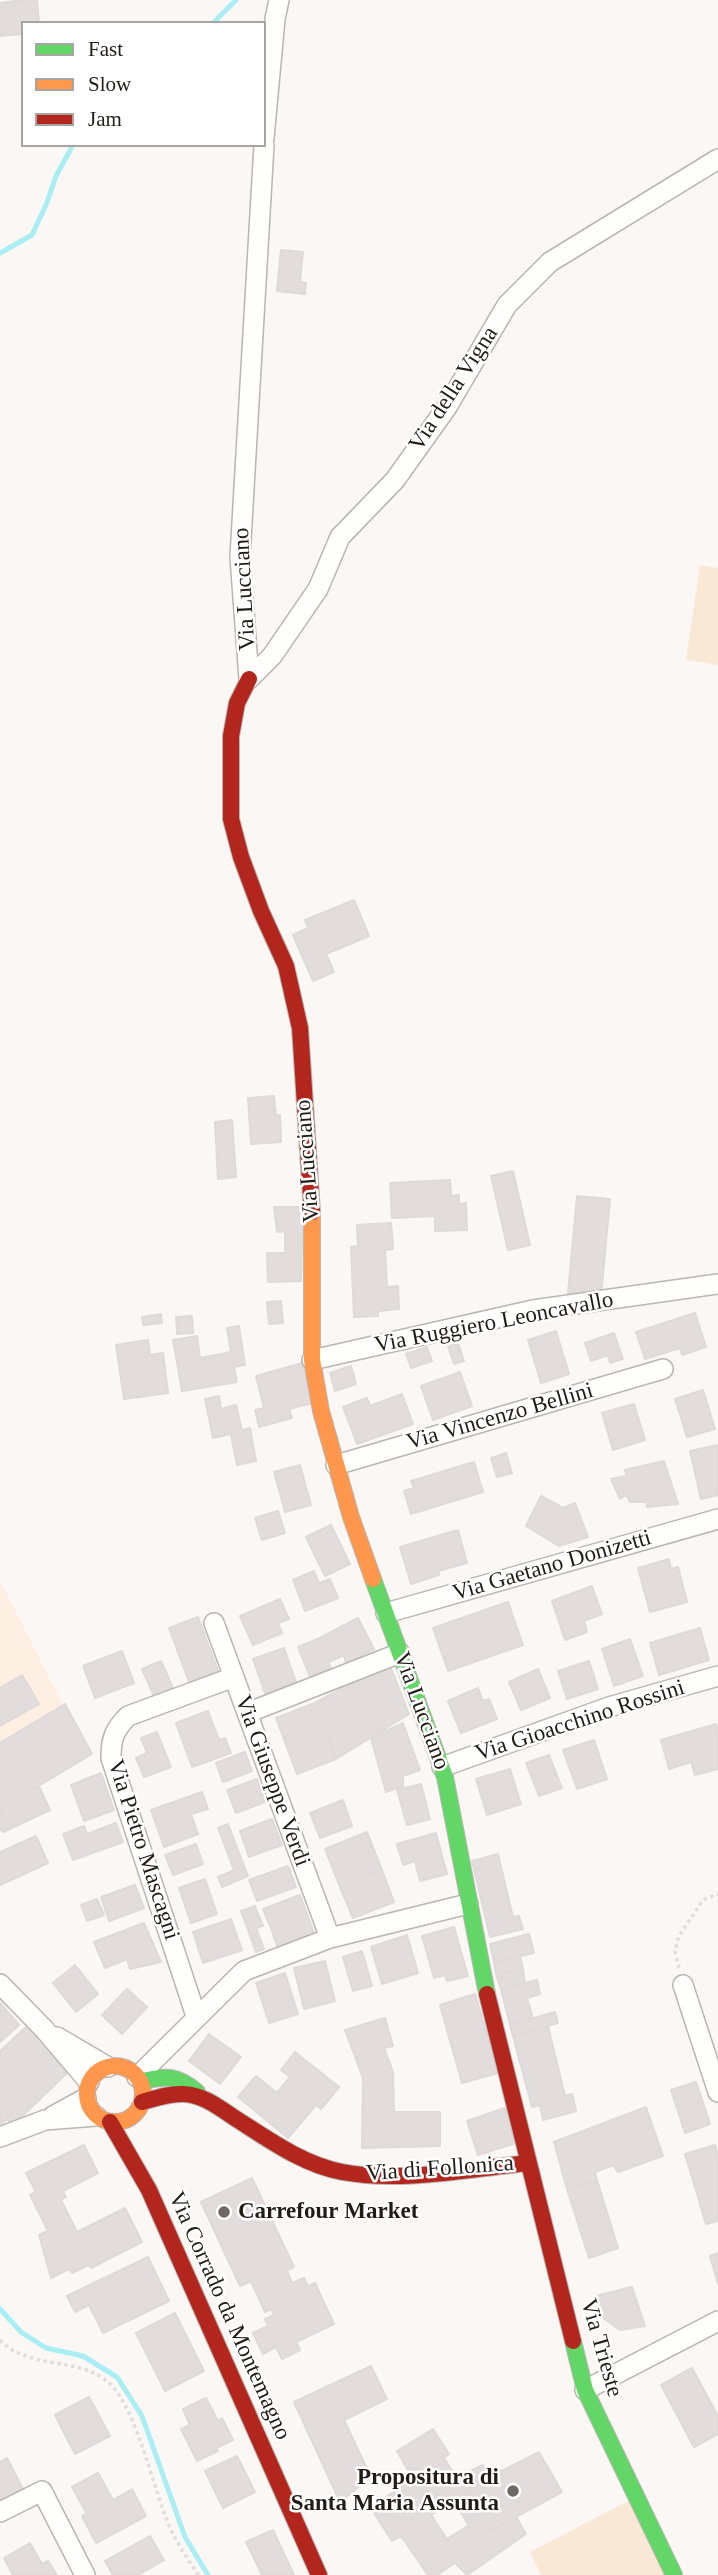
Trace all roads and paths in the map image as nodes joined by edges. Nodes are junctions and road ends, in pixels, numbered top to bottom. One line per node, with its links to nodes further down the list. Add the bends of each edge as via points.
1 (279, 0): 2 (street)
2 (266, 116)
3 (264, 147): 5 (street, Via Lucciano, via 240,557)
4 (718, 159): 5 (street, Via della Vigna, via 550,262 507,305 447,408 395,480 340,537 318,589 272,656)
5 (250, 678): 7 (street, Via Lucciano, via 237,703 230,736 231,818 245,868 286,966 300,1028 313,1224)
6 (718, 1284): 7 (street, Via Ruggiero Leoncavallo, via 533,1310)
7 (312, 1360): 9 (street, Via Lucciano)
8 (663, 1369): 9 (street, Via Vincenzo Bellini)
9 (337, 1465): 11 (street, Via Lucciano)
10 (718, 1519): 11 (street, Via Gaetano Donizetti)
11 (386, 1613): 13 (street, Via Lucciano)
12 (214, 1623): 15 (street, Via Giuseppe Verdi)
13 (400, 1653): 16 (street); 17 (street, Via Lucciano)
14 (718, 1676): 17 (street, Via Gioacchino Rossini, via 609,1707)
15 (234, 1677): 16 (street, Via Giuseppe Verdi); 23 (street, Via Pietro Mascagni, via 128,1716 116,1727 111,1741 111,1758)
16 (247, 1713): 20 (street, Via Giuseppe Verdi)
17 (442, 1767): 19 (street, Via Lucciano)
18 (718, 1894): 22 (path, via 703,1900 679,1936 675,1951)
19 (468, 1904): 20 (street); 34 (street, Via Lucciano)
20 (330, 1938): 23 (street, via 244,1972)
21 (0, 1984): 24 (street)
22 (683, 1985): 28 (street)
23 (196, 2017): 26 (street)
24 (44, 2029): 25 (street); 27 (street)
25 (108, 2067): 26 (street, via 126,2068); 27 (street, via 95,2073)
26 (139, 2080): 29 (street, Via di Follonica, via 177,2077); 32 (street, via 143,2091)
27 (88, 2090): 30 (street, via 90,2108); 31 (street)
28 (718, 2092)
29 (203, 2098): 32 (street, Via di Follonica, via 179,2092); 34 (street, Via di Follonica, via 292,2152 355,2175 421,2174)
30 (103, 2119): 31 (street); 32 (street); 35 (street, Via Corrado da Montemagno)
31 (46, 2120): 33 (street)
32 (139, 2120): 35 (street, Via Corrado da Montemagno)
33 (0, 2137)
34 (529, 2163): 38 (street, Via Trieste)
35 (149, 2190): 42 (street, Via Corrado da Montemagno)
36 (718, 2321): 38 (street)
37 (0, 2340): 41 (path, via 29,2357 81,2368 108,2381 125,2404 173,2534)
38 (585, 2390): 43 (street, Via Trieste)
39 (0, 2512): 40 (street, via 42,2491)
40 (85, 2575)
41 (198, 2575)
42 (319, 2575)
43 (674, 2575)

